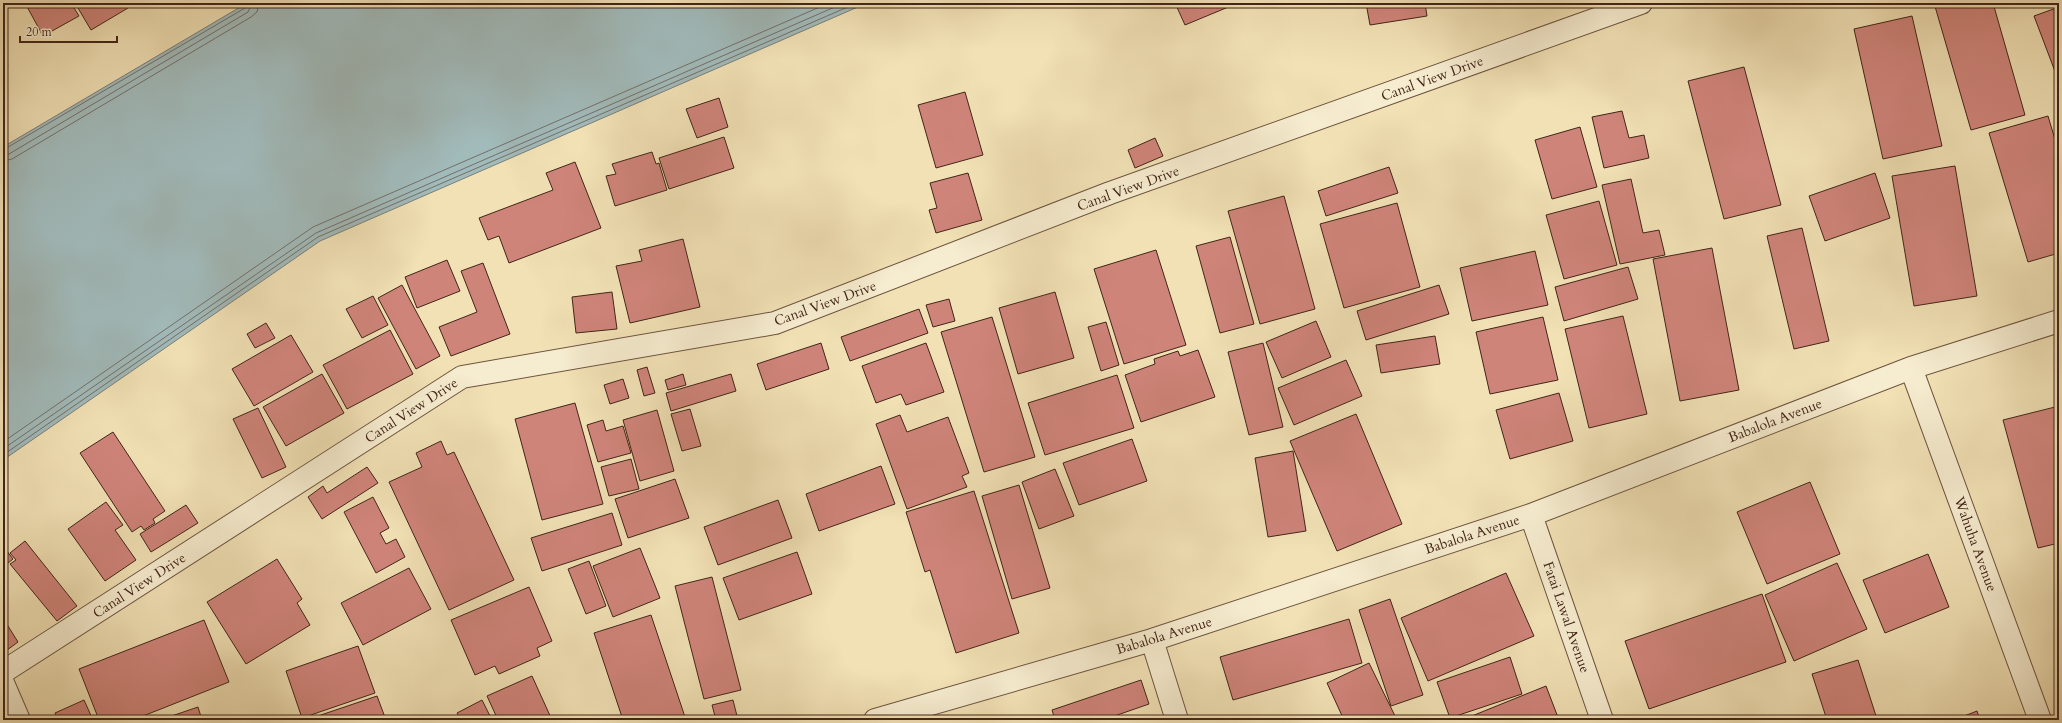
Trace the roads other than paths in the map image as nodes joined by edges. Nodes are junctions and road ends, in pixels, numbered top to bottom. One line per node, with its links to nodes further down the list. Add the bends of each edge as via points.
1 (1641, 3): 6 (street, Canal View Drive, via 1110,194 775,322 462,377)
2 (2059, 321): 3 (street, Babalola Avenue)
3 (1911, 368): 4 (street, Babalola Avenue); 12 (street, Wahuha Avenue)
4 (1531, 515): 5 (street, Babalola Avenue); 11 (street, Fatai Lawal Avenue)
5 (1152, 640): 9 (street, Babalola Avenue); 10 (street)
6 (3, 672)
7 (3, 683): 8 (street)
8 (19, 720)
9 (875, 720)
10 (1177, 720)
11 (1602, 720)
12 (2040, 720)

